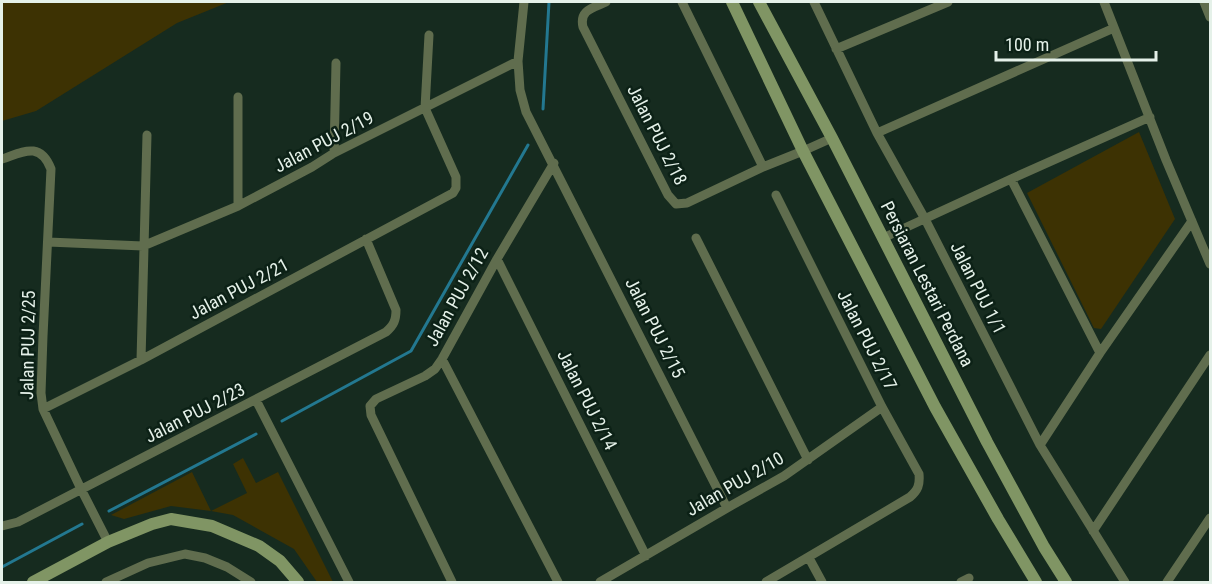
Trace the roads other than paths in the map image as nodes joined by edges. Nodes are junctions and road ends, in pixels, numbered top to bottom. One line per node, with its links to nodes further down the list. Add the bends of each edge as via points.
1 (524, 2): 14 (street)
2 (606, 2): 26 (street, Jalan PUJ 2/18, via 585,13 582,21 671,200 681,205 687,203)
3 (682, 2): 26 (street)
4 (732, 2): 22 (main road)
5 (759, 2): 21 (main road, Persiaran Lestari Perdana)
6 (814, 2): 13 (street, Jalan PUJ 1/1)
7 (948, 2): 13 (street)
8 (1104, 2): 11 (street)
9 (1204, 2): 10 (street)
10 (1210, 17)
11 (1114, 28): 18 (street); 19 (street)
12 (429, 35): 17 (street)
13 (836, 49): 19 (street, Jalan PUJ 1/1)
14 (519, 61): 17 (street, Jalan PUJ 2/19); 25 (street, via 526,112)
15 (336, 63): 23 (street)
16 (238, 98): 29 (street)
17 (425, 108): 23 (street, Jalan PUJ 2/19); 34 (street, Jalan PUJ 2/21, via 456,177 456,188 449,196)
18 (1150, 117): 27 (street); 31 (street)
19 (877, 133): 30 (street, Jalan PUJ 1/1)
20 (147, 135): 36 (street)
21 (832, 138): 22 (street, Jalan PUJ 2/18); 33 (main road, Persiaran Lestari Perdana)
22 (803, 151): 26 (street, Jalan PUJ 2/18); 66 (main road, via 935,407)
23 (334, 153): 29 (street, Jalan PUJ 2/19)
24 (2, 159): 35 (street, Jalan PUJ 2/25, via 29,150 47,159 51,169)
25 (554, 163): 37 (street, Jalan PUJ 2/12); 49 (street, Jalan PUJ 2/15)
26 (763, 167)
27 (1011, 178): 30 (street); 39 (street)
28 (776, 195): 44 (street, Jalan PUJ 2/17)
29 (238, 206): 36 (street, Jalan PUJ 2/19)
30 (925, 219): 33 (street); 46 (street, Jalan PUJ 1/1)
31 (1192, 221): 38 (street); 39 (street)
32 (696, 238): 47 (street)
33 (883, 238): 67 (main road, Persiaran Lestari Perdana, via 987,442)
34 (366, 239): 42 (street, Jalan PUJ 2/21); 43 (street, Jalan PUJ 2/23, via 396,310 393,326)
35 (48, 242): 36 (street); 45 (street, Jalan PUJ 2/25)
36 (143, 246): 42 (street)
37 (497, 258): 41 (street, Jalan PUJ 2/12); 54 (street, Jalan PUJ 2/14)
38 (1210, 264)
39 (1100, 353): 46 (street)
40 (1210, 355): 52 (street)
41 (442, 359): 61 (street, Jalan PUJ 2/12, via 425,376 376,399 370,410); 62 (street)
42 (141, 360): 45 (street, Jalan PUJ 2/21)
43 (256, 400): 48 (street, Jalan PUJ 2/23); 60 (street)
44 (882, 407): 47 (street, Jalan PUJ 2/10); 55 (street, Jalan PUJ 2/17, via 919,474 916,492)
45 (43, 409): 48 (street, Jalan PUJ 2/25)
46 (1040, 445): 52 (street, Jalan PUJ 1/1)
47 (808, 460): 49 (street, Jalan PUJ 2/10)
48 (81, 489): 51 (street, Jalan PUJ 2/23, via 18,522); 53 (street, Jalan PUJ 2/25)
49 (727, 508): 54 (street, Jalan PUJ 2/10)
50 (1210, 518): 69 (street)
51 (2, 526)
52 (1093, 531): 68 (street, Jalan PUJ 1/1)
53 (108, 542): 56 (main road); 59 (main road, via 171,519 212,526 259,546 280,561)
54 (646, 556): 63 (street, Jalan PUJ 2/10)
55 (809, 558): 64 (street); 65 (street)
56 (33, 582)
57 (106, 582): 58 (street, via 148,562 185,554 228,567)
58 (251, 582)
59 (298, 582)
60 (349, 582)
61 (452, 582)
62 (558, 582)
63 (600, 582)
64 (766, 582)
65 (822, 582)
66 (1036, 582)
67 (1066, 582)
68 (1125, 582)
69 (1167, 582)

